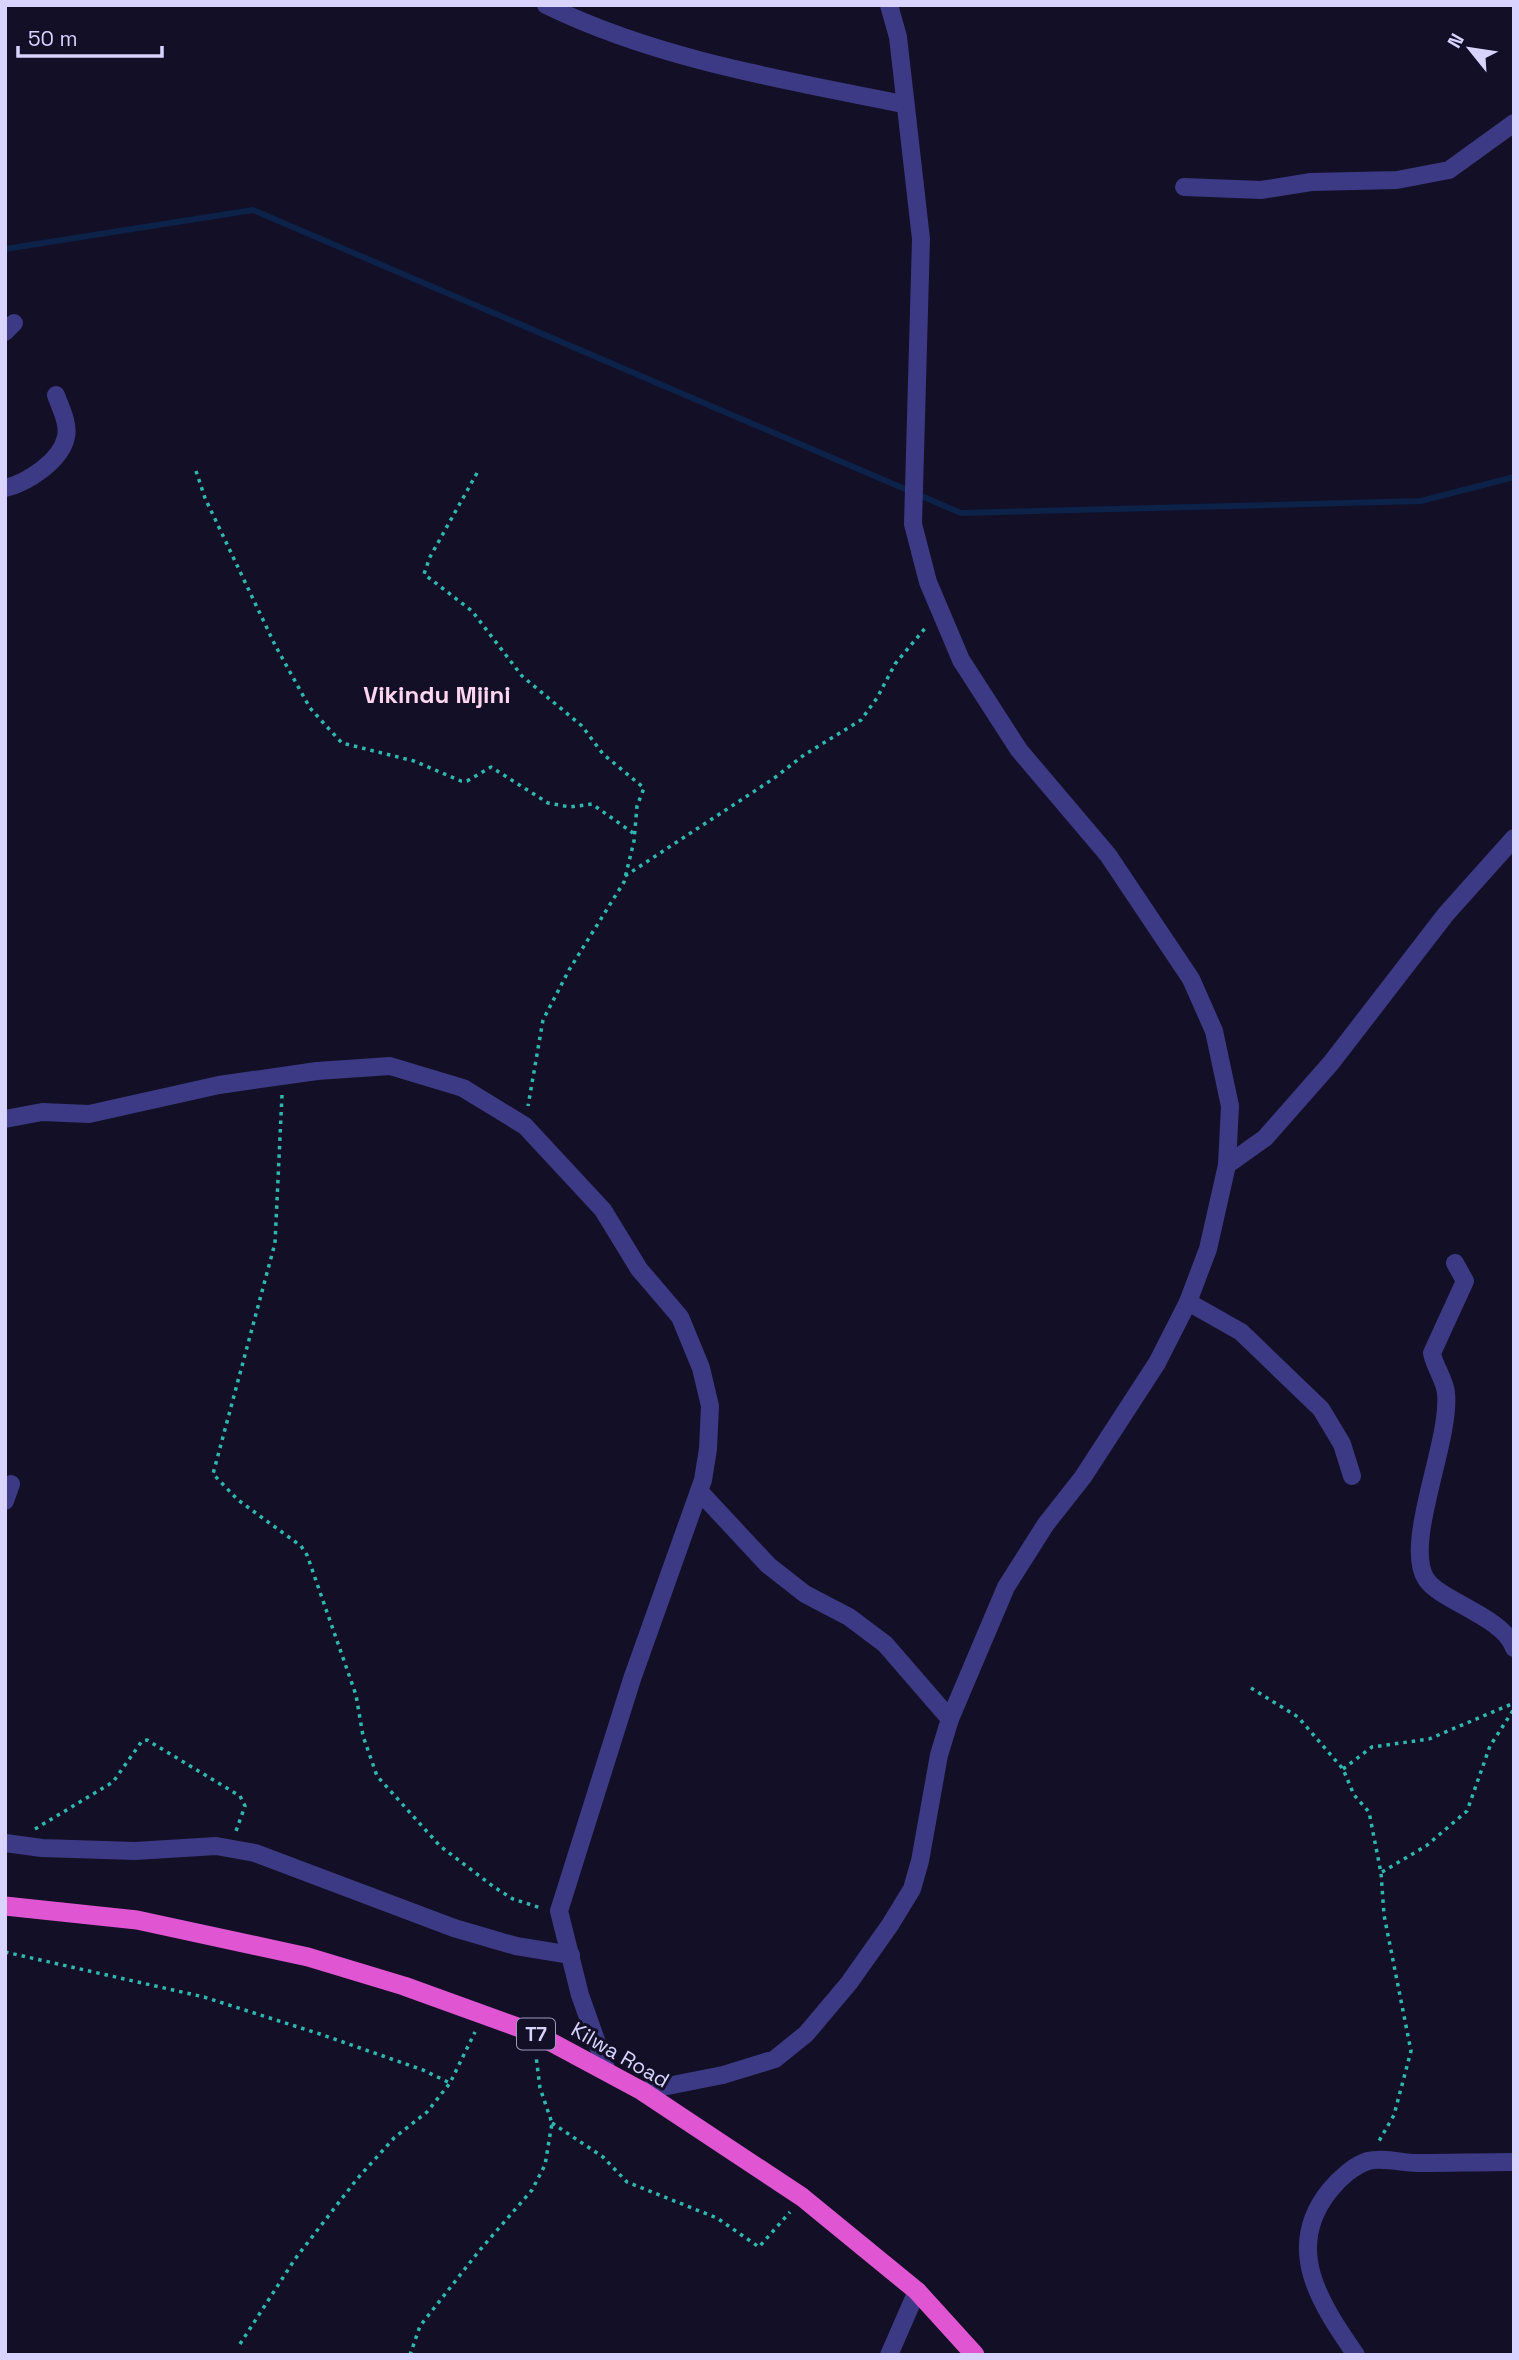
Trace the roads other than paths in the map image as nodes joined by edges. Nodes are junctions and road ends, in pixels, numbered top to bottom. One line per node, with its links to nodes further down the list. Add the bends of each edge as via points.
1 (546, 5): 3 (street, via 606,31 779,82)
2 (889, 5): 3 (street, via 898,37)
3 (903, 104): 10 (street, via 921,239 913,524 928,582 961,660 1019,750 1108,855 1191,979 1214,1031 1230,1106)
4 (1514, 122): 5 (street, via 1448,170 1397,180 1328,181 1261,190)
5 (1184, 187)
6 (56, 395): 7 (street, via 66,422 63,444 27,480)
7 (5, 488)
8 (1514, 838): 10 (street, via 1446,914 1323,1073 1265,1138)
9 (5, 1119): 14 (street, via 42,1112 89,1114 219,1085 390,1066 463,1088 525,1126 603,1210 639,1269 680,1317 701,1368 710,1406 708,1449)
10 (1227, 1166): 12 (street, via 1208,1249)
11 (1455, 1263): 15 (street, via 1465,1281 1432,1353 1447,1392 1419,1556 1426,1580 1490,1622)
12 (1188, 1302): 13 (street, via 1241,1332 1321,1409 1342,1444); 16 (street, via 1121,1421 1006,1587)
13 (1352, 1476)
14 (699, 1491): 16 (street, via 768,1566 886,1644); 19 (street, via 632,1679 559,1912)
15 (1514, 1648)
16 (950, 1719): 21 (street, via 912,1889 849,1983 806,2034 775,2059)
17 (7, 1844): 19 (street, via 135,1851 216,1846 255,1853 454,1928 516,1946)
18 (5, 1906): 20 (highway, Kilwa Road / T7, via 137,1920 308,1957 534,2033)
19 (571, 1955): 20 (street)
20 (607, 2071): 21 (highway, Kilwa Road / T7)
21 (642, 2091): 23 (highway, Kilwa Road / T7, via 802,2197)
22 (1514, 2162): 26 (street, via 1368,2161 1339,2178 1309,2225 1311,2277 1330,2317)
23 (917, 2291): 24 (street); 25 (highway, Kilwa Road / T7)
24 (889, 2355)
25 (975, 2355)
26 (1356, 2355)

